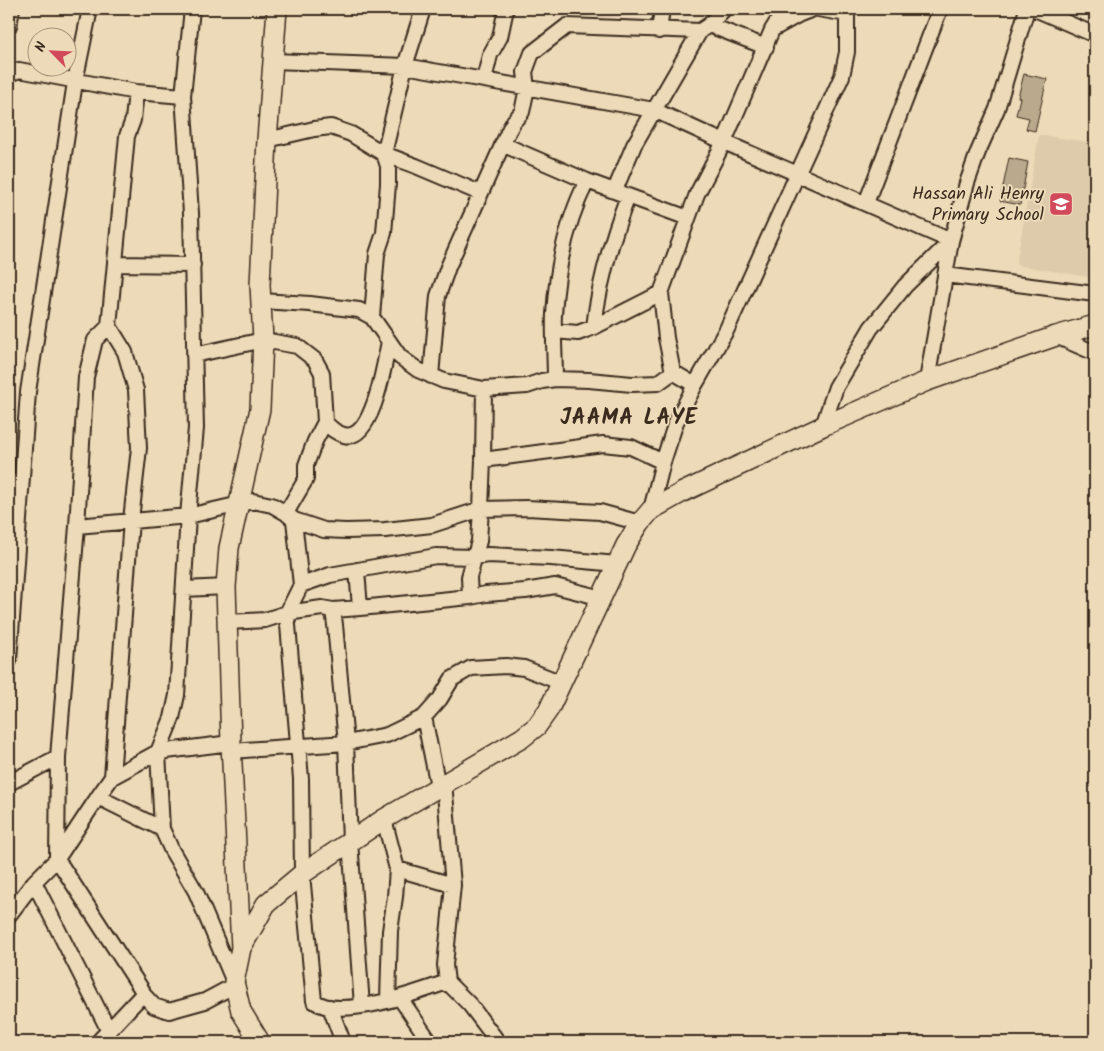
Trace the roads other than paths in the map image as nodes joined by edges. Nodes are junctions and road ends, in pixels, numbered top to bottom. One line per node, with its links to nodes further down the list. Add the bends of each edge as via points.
1 (12, 9): 16 (street)
2 (90, 9): 26 (street)
3 (192, 9): 29 (street)
4 (277, 9): 22 (street)
5 (423, 9): 23 (street)
6 (506, 9): 25 (street, via 500,37 490,55)
7 (662, 9): 19 (street)
8 (724, 9): 17 (street)
9 (785, 9): 18 (street)
10 (813, 9): 18 (street)
11 (818, 9): 15 (street)
12 (940, 9): 39 (street)
13 (1027, 9): 41 (street, via 997,109 967,183)
14 (1035, 9): 20 (street)
15 (848, 11): 35 (street, via 847,52 842,76)
16 (9, 26)
17 (705, 28): 19 (street); 21 (street); 30 (street)
18 (772, 30): 21 (street)
19 (659, 31): 27 (street, via 567,26 532,53 525,72)
20 (1095, 35)
21 (766, 47): 32 (street)
22 (273, 61): 23 (street); 31 (street)
23 (405, 66): 25 (street); 34 (street)
24 (9, 75): 26 (street, via 19,70)
25 (484, 80): 27 (street)
26 (76, 82): 28 (street); 68 (street)
27 (527, 88): 30 (street); 33 (street, via 522,112 514,120)
28 (136, 92): 29 (street); 42 (street, via 133,120 127,136)
29 (183, 96): 43 (street)
30 (654, 110): 32 (street); 38 (street, via 634,144)
31 (267, 140): 34 (street, via 332,127 351,134); 47 (street)
32 (724, 142): 35 (street); 40 (street)
33 (502, 144): 36 (street); 37 (street)
34 (384, 154): 37 (street); 48 (street, via 388,184 384,233 377,254)
35 (797, 173): 39 (street); 62 (street, via 727,330)
36 (587, 182): 38 (street); 52 (street, via 576,204 559,265)
37 (480, 193): 59 (street, via 438,296)
38 (622, 193): 40 (street); 51 (street, via 618,223 597,297)
39 (866, 203): 41 (street)
40 (688, 218): 45 (street)
41 (951, 241): 44 (street); 65 (street, via 905,286 871,328 836,387)
42 (116, 264): 43 (street); 50 (street)
43 (193, 265): 57 (street)
44 (945, 275): 46 (street); 61 (street)
45 (661, 293): 51 (street); 58 (street)
46 (1095, 294)
47 (261, 301): 48 (street, via 334,306 359,310); 54 (street)
48 (372, 317): 55 (street)
49 (1095, 325): 53 (street)
50 (109, 326): 74 (street, via 125,352 136,390 139,448); 75 (street, via 95,340 86,377)
51 (594, 327): 52 (street, via 578,333)
52 (554, 331): 60 (street)
53 (1056, 336): 56 (street); 61 (street)
54 (263, 340): 57 (street); 64 (street, via 297,346 315,360 322,373); 69 (street, via 260,409)
55 (389, 341): 59 (street, via 400,357); 64 (street, via 374,405 363,426 350,436 335,431)
56 (1095, 354)
57 (194, 355): 71 (street, via 196,428)
58 (673, 372): 60 (street, via 658,383); 62 (street)
59 (431, 376): 63 (street)
60 (555, 379): 63 (street, via 527,386)
61 (927, 381): 65 (street)
62 (695, 385): 67 (street, via 676,422)
63 (484, 389): 66 (street)
64 (325, 422): 73 (street, via 306,465 306,479)
65 (823, 426): 72 (street, via 683,492)
66 (484, 460): 67 (street, via 603,444 631,448); 70 (street)
67 (662, 462): 72 (street)
68 (15, 482): 88 (street)
69 (238, 504): 71 (street); 73 (street, via 253,501 272,505); 80 (street, via 229,548)
70 (481, 509): 72 (street, via 527,508); 73 (street, via 432,525 385,530 324,530); 76 (street, via 479,541)
71 (188, 516): 74 (street); 81 (street)
72 (646, 516): 77 (street)
73 (290, 517): 79 (street)
74 (131, 520): 75 (street); 96 (street)
75 (77, 526): 95 (street)
76 (474, 557): 77 (street, via 551,558); 78 (street, via 436,556); 82 (street, via 469,577)
77 (617, 564): 83 (street)
78 (357, 570): 79 (street); 84 (street)
79 (301, 585): 86 (street)
80 (226, 587): 81 (street); 87 (street)
81 (184, 589): 94 (street, via 177,695 172,718)
82 (470, 597): 83 (street, via 555,586); 84 (street)
83 (602, 598): 89 (street)
84 (360, 608): 85 (street)
85 (332, 610): 86 (street, via 322,608); 91 (street)
86 (287, 613): 87 (street, via 265,620); 92 (street)
87 (227, 622): 93 (street)
88 (9, 661)
89 (562, 683): 90 (street, via 524,668 471,668 452,679); 98 (street, via 549,709 522,738)
90 (424, 717): 91 (street, via 387,735); 98 (street)
91 (346, 743): 92 (street); 102 (street)
92 (298, 746): 93 (street); 105 (street)
93 (231, 747): 94 (street); 109 (street)
94 (158, 752): 96 (street); 101 (street)
95 (58, 757): 97 (street); 103 (street)
96 (112, 777): 99 (street)
97 (9, 783)
98 (441, 784): 100 (street); 107 (street)
99 (98, 796): 101 (street); 103 (street)
100 (384, 819): 102 (street); 104 (street)
101 (162, 829): 111 (street, via 196,892)
102 (350, 841): 105 (street); 114 (street)
103 (57, 859): 106 (street); 112 (street)
104 (397, 869): 107 (street); 113 (street, via 390,931)
105 (302, 874): 109 (street, via 266,904); 115 (street, via 314,1001)
106 (34, 882): 108 (street); 116 (street)
107 (453, 886): 110 (street)
108 (9, 915)
109 (240, 948): 111 (street)
110 (447, 982): 113 (street); 121 (street, via 470,1005)
111 (234, 984): 112 (street, via 205,1000 169,1011 154,1006); 118 (street, via 241,1011)
112 (142, 994): 116 (street)
113 (394, 999): 114 (street); 120 (street)
114 (362, 1006): 115 (street)
115 (330, 1008): 119 (street)
116 (109, 1031): 117 (street)
117 (98, 1042)
118 (260, 1042)
119 (343, 1042)
120 (430, 1042)
121 (498, 1042)

